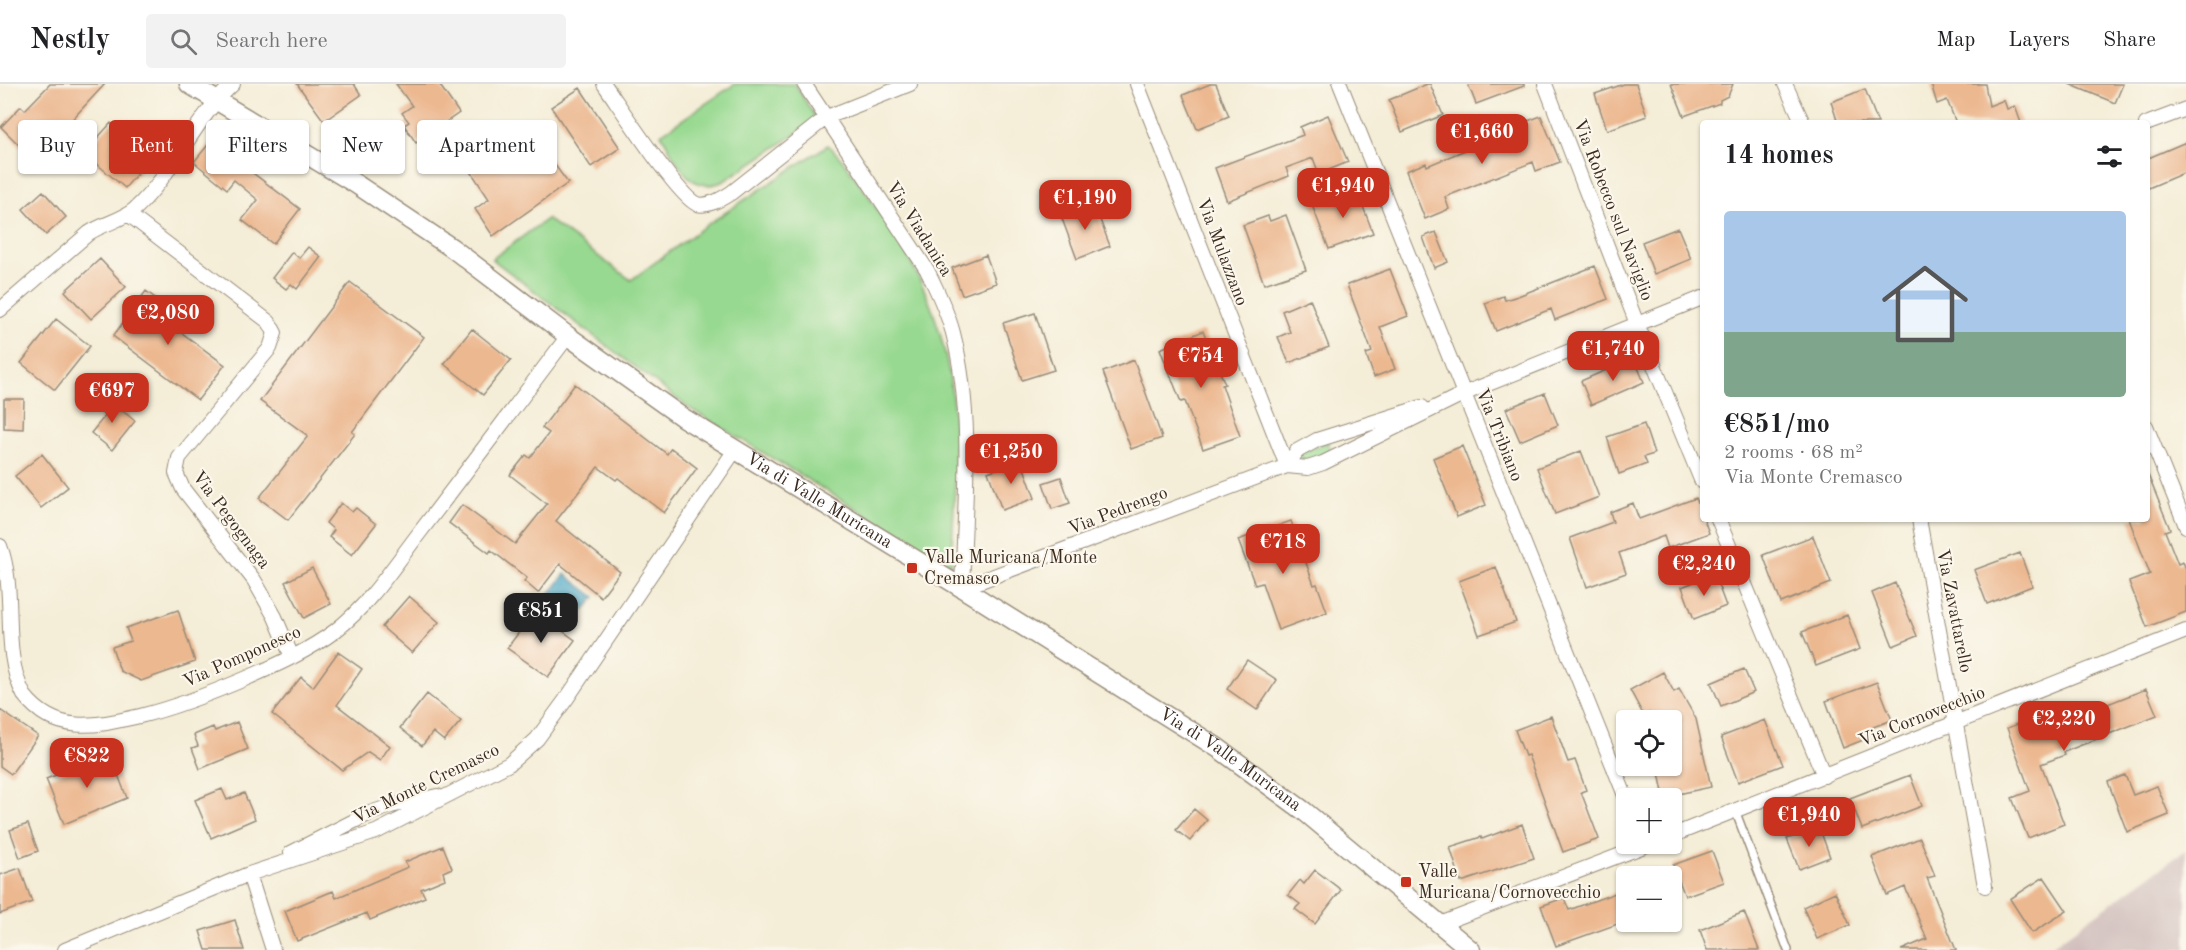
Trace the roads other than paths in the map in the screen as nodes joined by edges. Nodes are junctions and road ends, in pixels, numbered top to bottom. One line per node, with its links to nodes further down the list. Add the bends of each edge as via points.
1 (189, 84): 10 (street, Via di Valle Muricana)
2 (233, 84): 10 (street)
3 (604, 84): 12 (street, via 675,183 699,205 731,193)
4 (804, 84): 12 (street, Via Viadanica)
5 (910, 84): 12 (street)
6 (1137, 84): 23 (street, Via Mulazzano)
7 (1340, 84): 20 (street, Via Tribiano)
8 (1545, 84): 18 (street, Via Robecco sul Naviglio)
9 (1789, 85): 13 (street)
10 (218, 100): 15 (street, via 153,189); 19 (street, Via di Valle Muricana, via 452,248)
11 (2186, 109): 14 (street)
12 (827, 117): 29 (street, Via Viadanica, via 927,270 953,333 963,400 966,474)
13 (1802, 120)
14 (2150, 122)
15 (128, 214): 17 (street, via 89,232); 31 (street, Via Pegognaga, via 248,305 274,330 270,348 179,458 176,473 187,495 255,580)
16 (1700, 299): 18 (street, Via Pedrengo)
17 (0, 310)
18 (1637, 324): 20 (street, Via Pedrengo); 24 (street, Via Robecco sul Naviglio)
19 (568, 336): 22 (street, Via di Valle Muricana); 31 (street, Via Pomponesco, via 357,610 335,631)
20 (1463, 394): 23 (street, Via Pedrengo, via 1323,463 1308,468); 23 (street, Via Pedrengo, via 1317,440 1297,451); 34 (street, Via Tribiano)
21 (2150, 436): 27 (street)
22 (735, 450): 29 (street, Via di Valle Muricana); 35 (street, Via Monte Cremasco, via 537,739 509,764)
23 (1287, 466): 29 (street, Via Pedrengo)
24 (1700, 477)
25 (1719, 522): 33 (street)
26 (1919, 522): 32 (street, Via Zavattarello)
27 (2186, 526)
28 (0, 546): 31 (street, Via Pomponesco, via 5,570 5,648 10,672 30,703 58,722 98,725 147,714 207,694)
29 (962, 588): 41 (street, Via di Valle Muricana, via 1262,778)
30 (2186, 631): 32 (street, Via Cornovecchio)
31 (292, 657)
32 (1957, 723): 33 (street, Via Cornovecchio); 40 (street, Via Zavattarello)
33 (1824, 776): 36 (street, Via Cornovecchio)
34 (1622, 788)
35 (456, 792): 39 (street, Via Monte Cremasco, via 376,832); 39 (street, via 370,813)
36 (1736, 810): 37 (street, Via Cornovecchio); 45 (lane)
37 (1682, 832)
38 (1621, 854): 41 (street)
39 (249, 874): 42 (street, Via Monte Cremasco); 43 (street)
40 (1985, 886)
41 (1440, 924): 44 (street, Via di Valle Muricana)
42 (65, 950)
43 (273, 950)
44 (1471, 950)
45 (1788, 950)

